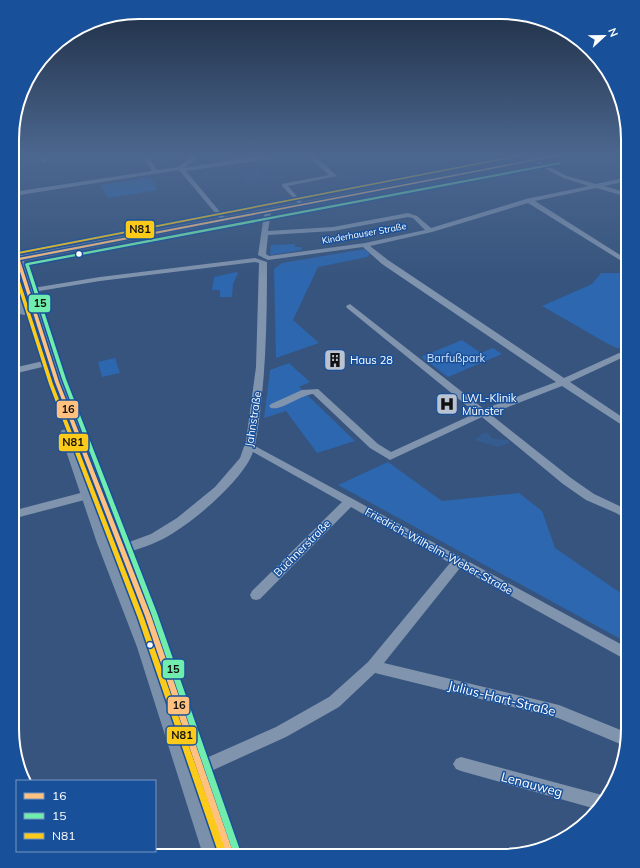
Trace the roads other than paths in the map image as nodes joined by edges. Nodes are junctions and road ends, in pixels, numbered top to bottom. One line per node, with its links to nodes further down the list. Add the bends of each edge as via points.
1 (205, 197): 10 (street)
2 (294, 197): 7 (street)
3 (328, 197): 7 (main road)
4 (344, 197): 8 (main road)
5 (545, 197): 6 (street, Kinderhauser Straße)
6 (528, 200): 12 (street, Kinderhauser Straße); 17 (street)
7 (299, 202): 10 (main road)
8 (268, 212): 9 (main road); 11 (street, Jahnstraße)
9 (251, 215): 10 (main road); 11 (street)
10 (223, 218): 15 (main road)
11 (266, 224): 13 (street, Jahnstraße)
12 (430, 231): 13 (street, via 412,216 404,216 333,229); 14 (street, Kinderhauser Straße)
13 (265, 233): 16 (street, Jahnstraße)
14 (365, 245): 16 (street, Kinderhauser Straße); 24 (street, via 385,262)
15 (19, 256)
16 (263, 259): 18 (street, Kinderhauser Straße); 28 (street, Jahnstraße, via 260,366)
17 (621, 259)
18 (19, 289)
19 (19, 294): 22 (main road)
20 (350, 306): 26 (street)
21 (621, 355): 24 (street)
22 (47, 363): 23 (street); 29 (main road); 33 (main road)
23 (19, 370)
24 (563, 382): 26 (street); 27 (street)
25 (274, 406): 26 (street, via 305,392 315,391 348,415 374,446 390,456)
26 (483, 413): 31 (street, via 590,497)
27 (621, 421)
28 (249, 448): 30 (street, Friedrich-Wilhelm-Weber-Straße); 33 (street, Jahnstraße, via 246,458 232,476 179,521 150,540)
29 (88, 495): 32 (street); 33 (main road)
30 (349, 502): 34 (street, Friedrich-Wilhelm-Weber-Straße); 35 (street, Büchnerstraße)
31 (621, 511)
32 (19, 513)
33 (116, 551): 40 (main road, via 155,637); 42 (main road)
34 (458, 562): 36 (street, Friedrich-Wilhelm-Weber-Straße); 37 (street)
35 (256, 595)
36 (621, 651)
37 (373, 666): 38 (street, Julius-Hart-Straße, via 559,712); 40 (street, via 334,702 281,732)
38 (621, 737)
39 (461, 764): 41 (street, Lenauweg)
40 (200, 768): 43 (main road)
41 (596, 801)
42 (212, 849)
43 (228, 849)

